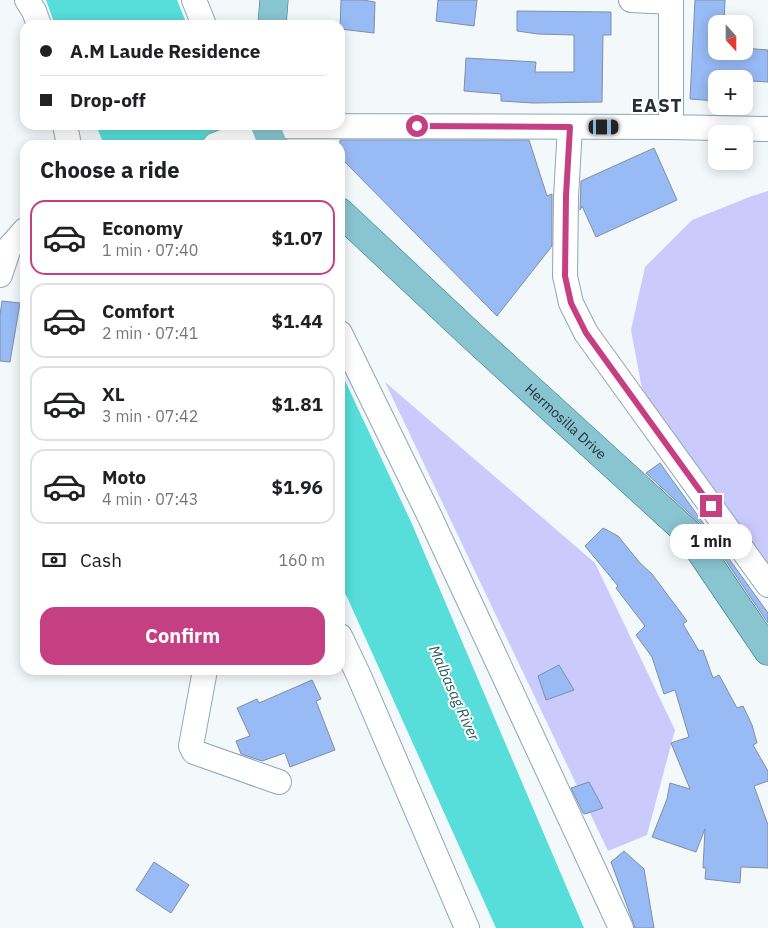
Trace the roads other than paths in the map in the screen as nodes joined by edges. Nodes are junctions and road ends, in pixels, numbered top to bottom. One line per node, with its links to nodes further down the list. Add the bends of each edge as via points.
1 (26, 0): 6 (street)
2 (194, 0): 7 (street)
3 (274, 0): 8 (main road)
4 (631, 0): 5 (street)
5 (671, 1): 11 (street)
6 (37, 20)
7 (202, 20)
8 (272, 20)
9 (345, 126): 10 (street)
10 (570, 127): 11 (street); 19 (street, via 565,276 571,303 586,333)
11 (671, 127): 12 (street)
12 (768, 129)
13 (253, 130): 14 (street)
14 (228, 140)
15 (345, 217): 21 (main road, Hermosilla Drive, via 688,533)
16 (20, 236): 17 (street, via 9,248)
17 (0, 275)
18 (345, 343): 25 (street, via 426,508)
19 (768, 585)
20 (345, 647): 24 (street)
21 (768, 650)
22 (204, 675): 23 (street, via 191,746 194,752)
23 (279, 782)
24 (467, 928)
25 (620, 928)

